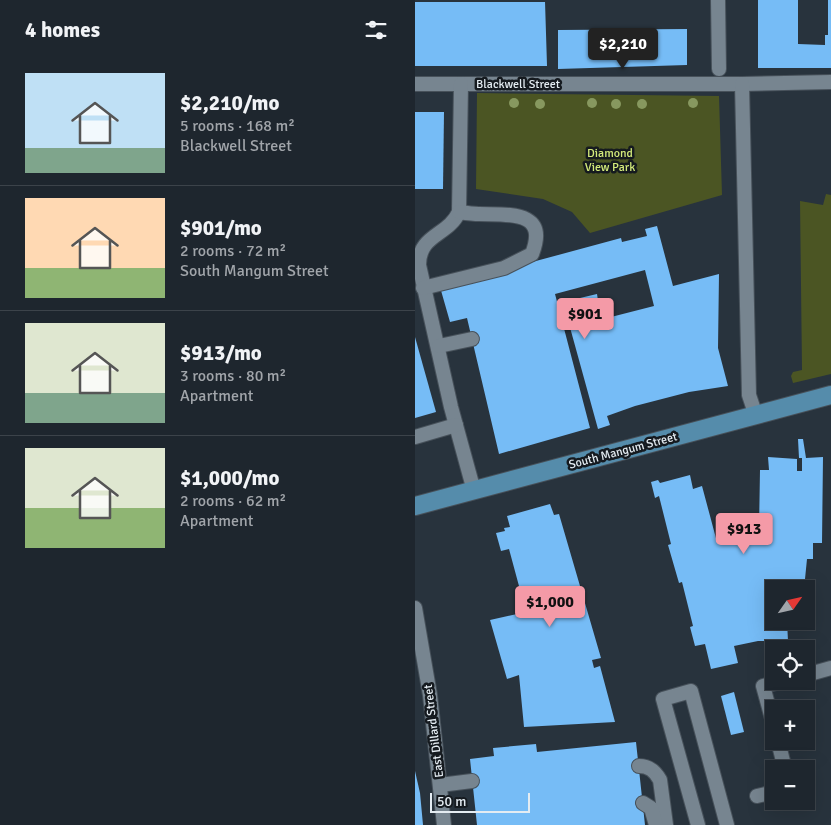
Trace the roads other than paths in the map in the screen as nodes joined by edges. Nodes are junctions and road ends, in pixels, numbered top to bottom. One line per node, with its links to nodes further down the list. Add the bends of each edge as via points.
1 (718, 0): 2 (street)
2 (719, 69)
3 (831, 82): 6 (street, Blackwell Street)
4 (415, 84): 5 (street, Blackwell Street)
5 (461, 84): 6 (street, Blackwell Street); 7 (street)
6 (742, 84): 12 (street, via 749,394)
7 (459, 212): 8 (street, via 449,226 422,247 419,265); 8 (street, via 521,216 531,222 537,233 532,254 504,268)
8 (423, 288): 10 (street)
9 (472, 338): 10 (street)
10 (439, 346): 13 (street)
11 (831, 395): 12 (main road, South Mangum Street)
12 (756, 416): 15 (main road, South Mangum Street)
13 (456, 425): 14 (street); 15 (street)
14 (415, 437)
15 (474, 490): 16 (main road, South Mangum Street)
16 (415, 506)
17 (415, 608): 24 (street, East Dillard Street, via 430,695)
18 (831, 668): 19 (street)
19 (815, 672)
20 (765, 686): 21 (street)
21 (767, 700)
22 (639, 766): 30 (street, via 648,767 660,780)
23 (472, 781): 24 (street)
24 (440, 785): 28 (street, East Dillard Street)
25 (765, 794): 26 (street)
26 (757, 796)
27 (643, 803): 29 (street, via 651,808)
28 (444, 825)
29 (656, 825)
30 (666, 825)
31 (698, 825): 32 (street, via 663,699 691,692)
32 (727, 825)

